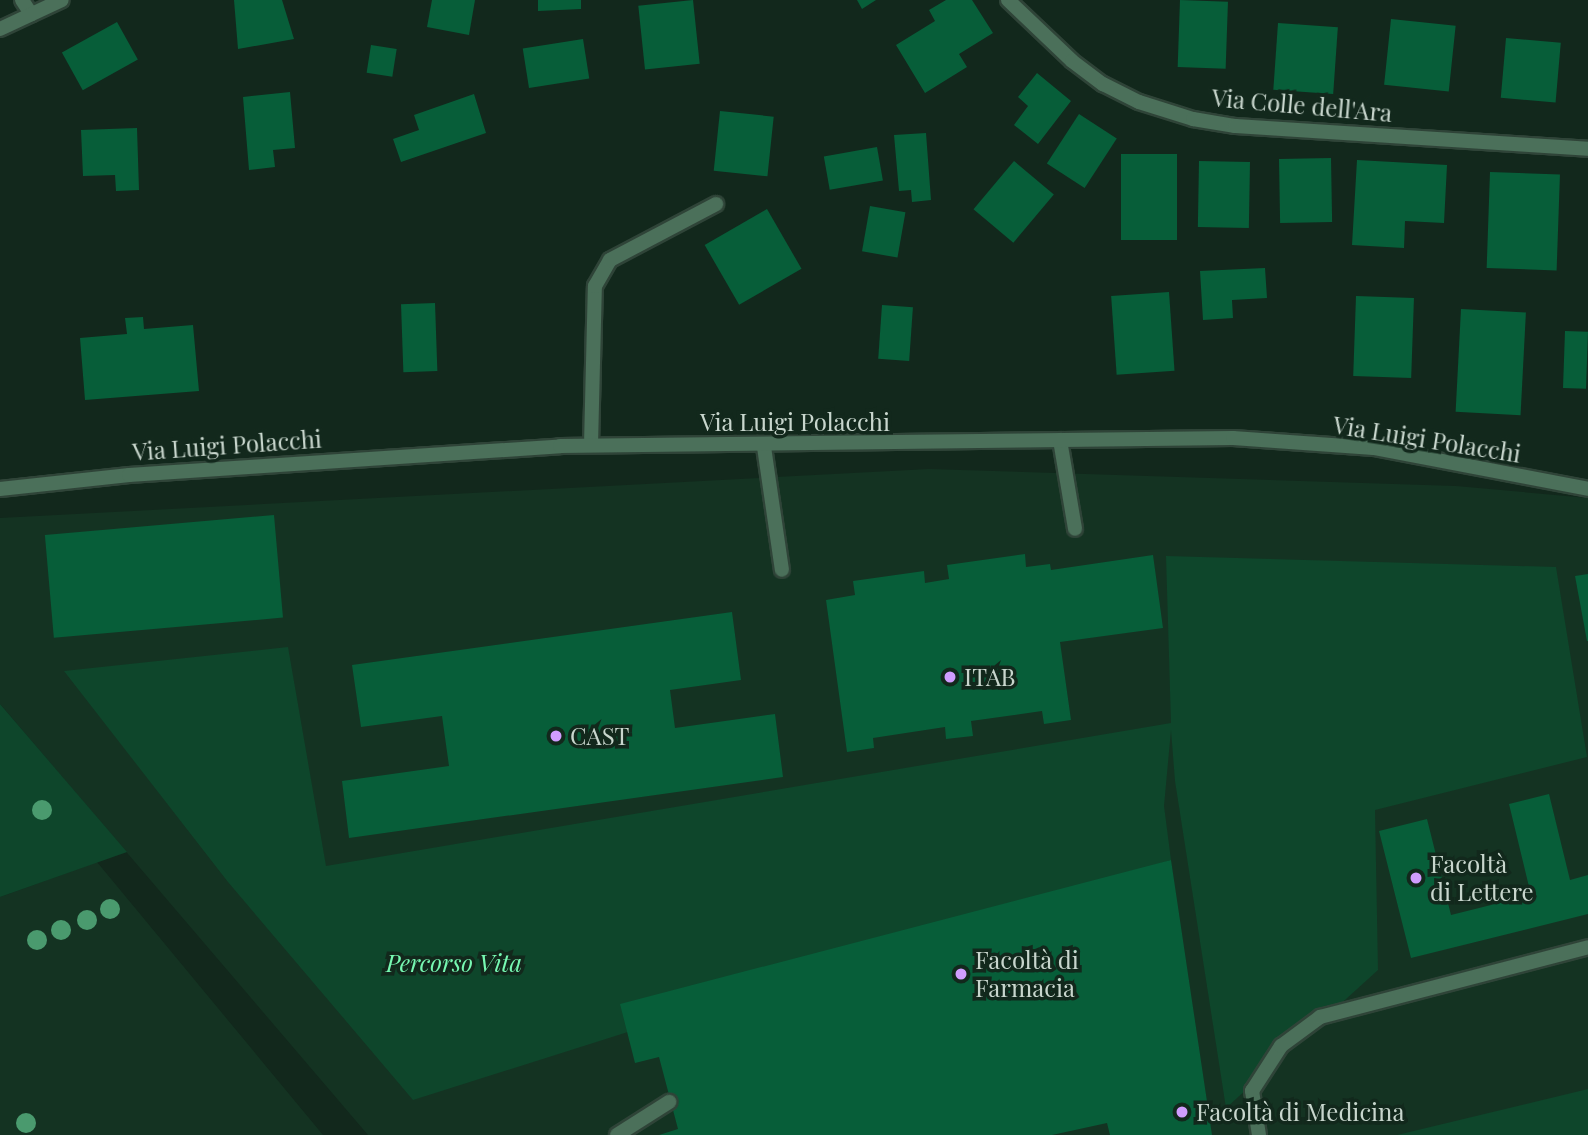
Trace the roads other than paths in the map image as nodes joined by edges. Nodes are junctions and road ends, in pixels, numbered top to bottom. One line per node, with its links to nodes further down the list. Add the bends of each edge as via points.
1 (22, 0): 4 (street)
2 (62, 0): 4 (street)
3 (1008, 0): 6 (street, Via Colle dell'Ara, via 1103,84 1139,102 1193,119 1235,126)
4 (31, 14): 5 (street)
5 (0, 29)
6 (1588, 149)
7 (716, 204): 9 (street, via 610,260 595,286)
8 (1060, 440): 10 (street, Via Luigi Polacchi); 12 (street, Via Luigi Polacchi, via 1233,438 1374,448); 13 (street)
9 (591, 445): 10 (street, Via Luigi Polacchi); 11 (street, Via Luigi Polacchi, via 335,459)
10 (764, 447): 14 (street)
11 (0, 489)
12 (1588, 489)
13 (1075, 529)
14 (782, 570)
15 (1588, 947): 18 (street, via 1320,1017 1281,1046 1252,1091)
16 (669, 1102): 17 (street)
17 (617, 1135)
18 (1259, 1135)

